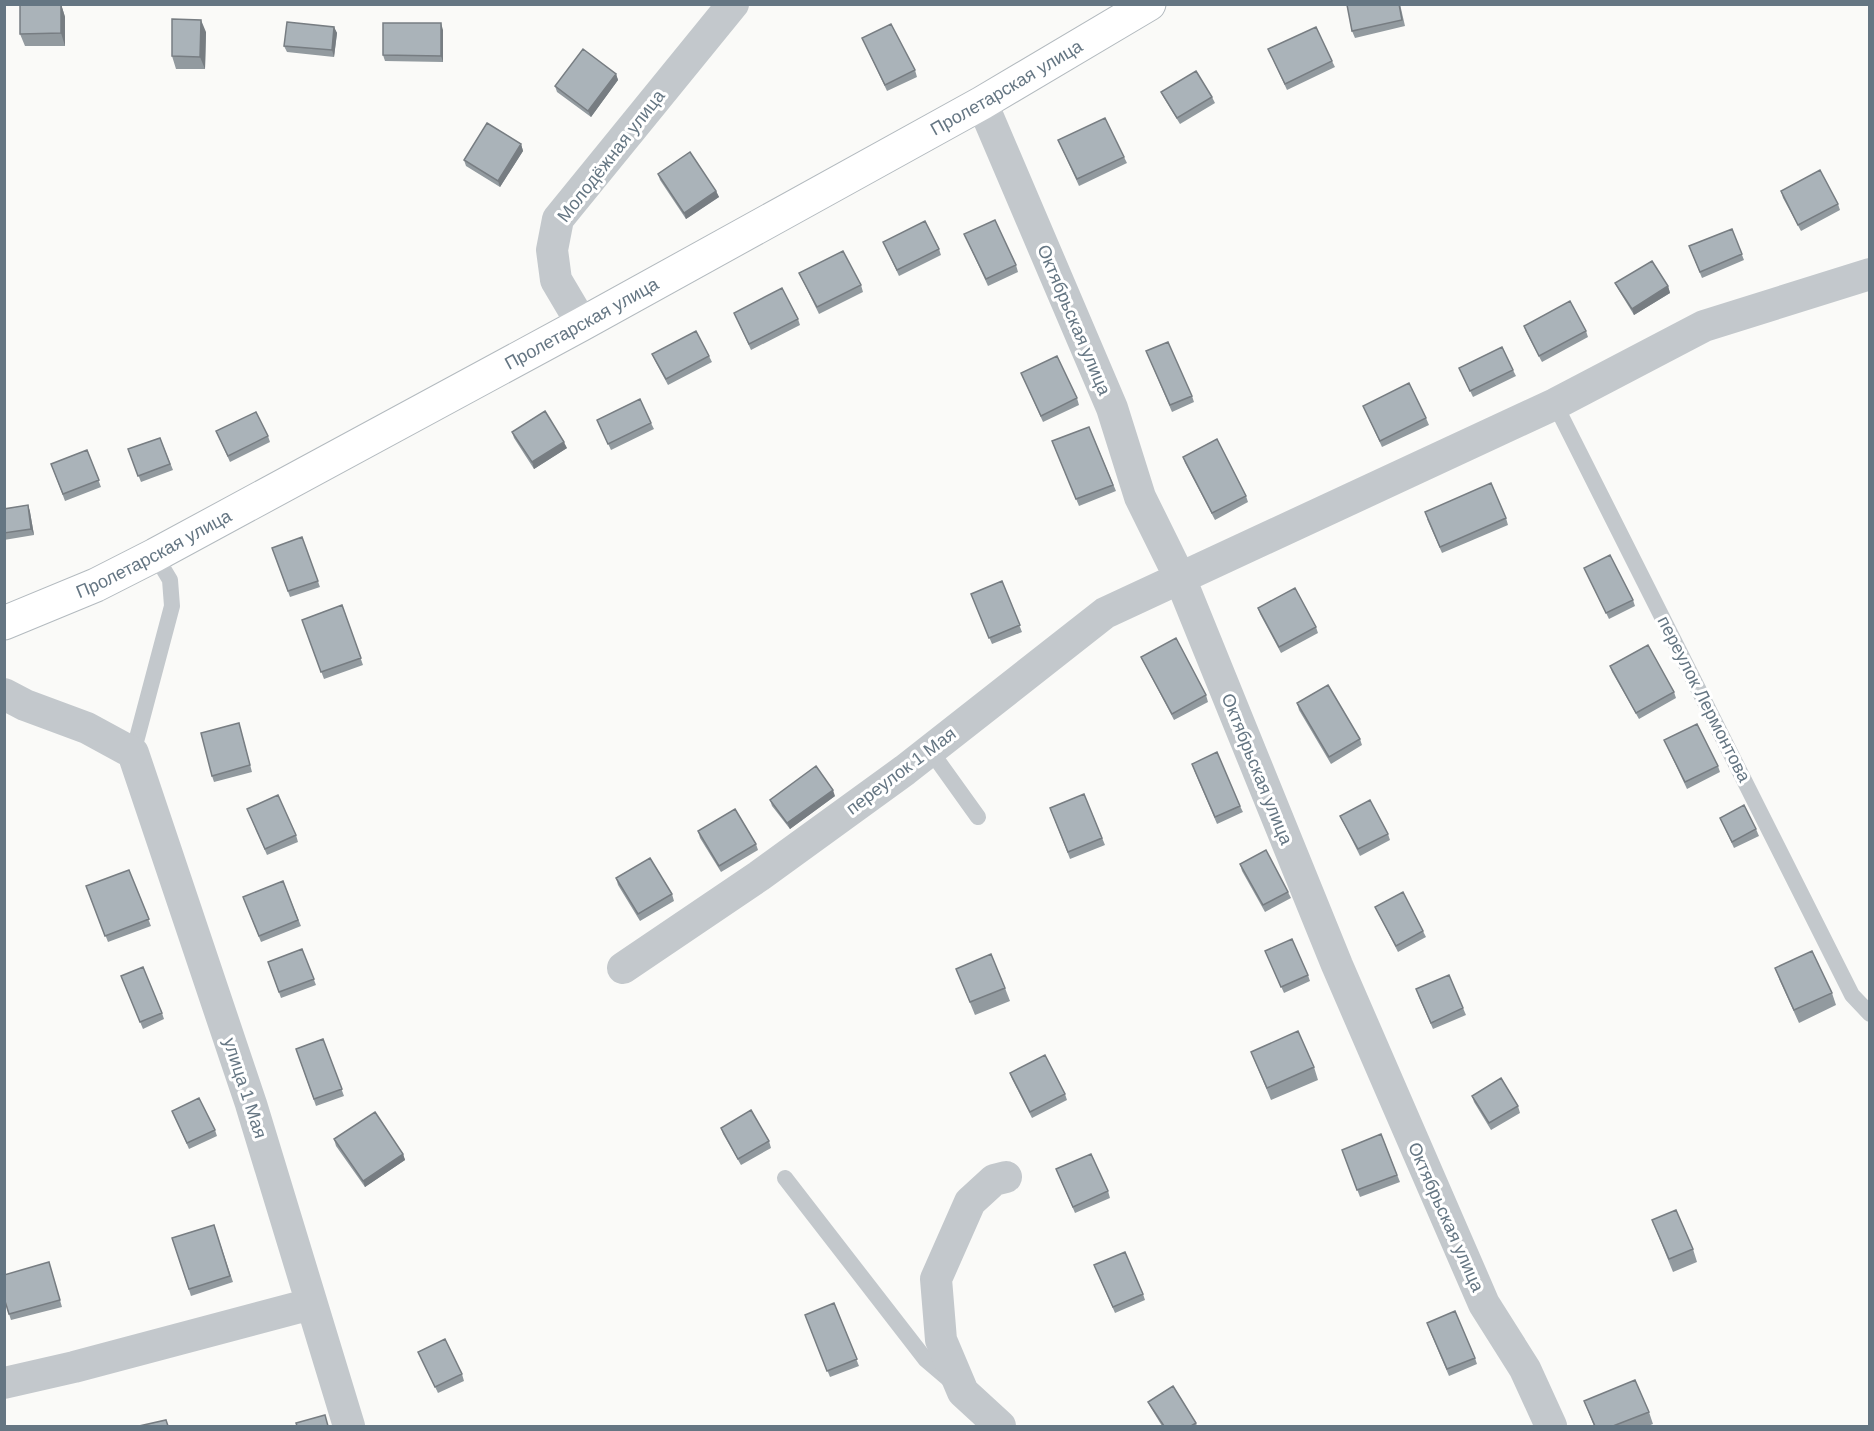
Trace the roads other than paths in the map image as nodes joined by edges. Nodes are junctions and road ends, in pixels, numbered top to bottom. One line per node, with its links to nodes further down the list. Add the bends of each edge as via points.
1 (733, 4): 5 (street, Молодёжная улица, via 558,219 552,250 556,280)
2 (1149, 4): 3 (street, Пролетарская улица)
3 (982, 103): 5 (street, Пролетарская улица); 8 (street, Октябрьская улица, via 1112,408 1140,497)
4 (1869, 274): 6 (street, via 1704,326)
5 (582, 324): 7 (street, Пролетарская улица)
6 (1555, 404): 8 (street); 15 (lane, переулок Лермонтова, via 1852,995)
7 (155, 555): 9 (street, Пролетарская улица, via 96,585); 12 (lane, via 170,580 172,606)
8 (1180, 578): 11 (street, переулок 1 Мая, via 1105,613); 23 (street, Октябрьская улица, via 1337,966 1474,1282 1525,1369)
9 (4, 623)
10 (4, 694): 12 (street, via 87,728)
11 (930, 750): 13 (lane); 14 (street, переулок 1 Мая, via 759,876)
12 (133, 753): 18 (street, улица 1 Мая, via 251,1104)
13 (978, 817)
14 (623, 968)
15 (1869, 1014)
16 (1006, 1177): 20 (street, via 994,1180 970,1202 936,1279 941,1340)
17 (784, 1178): 20 (lane, via 926,1360)
18 (311, 1304): 19 (street); 21 (street, улица 1 Мая)
19 (4, 1383)
20 (963, 1392): 22 (street)
21 (349, 1426)
22 (1000, 1426)
23 (1551, 1426)

